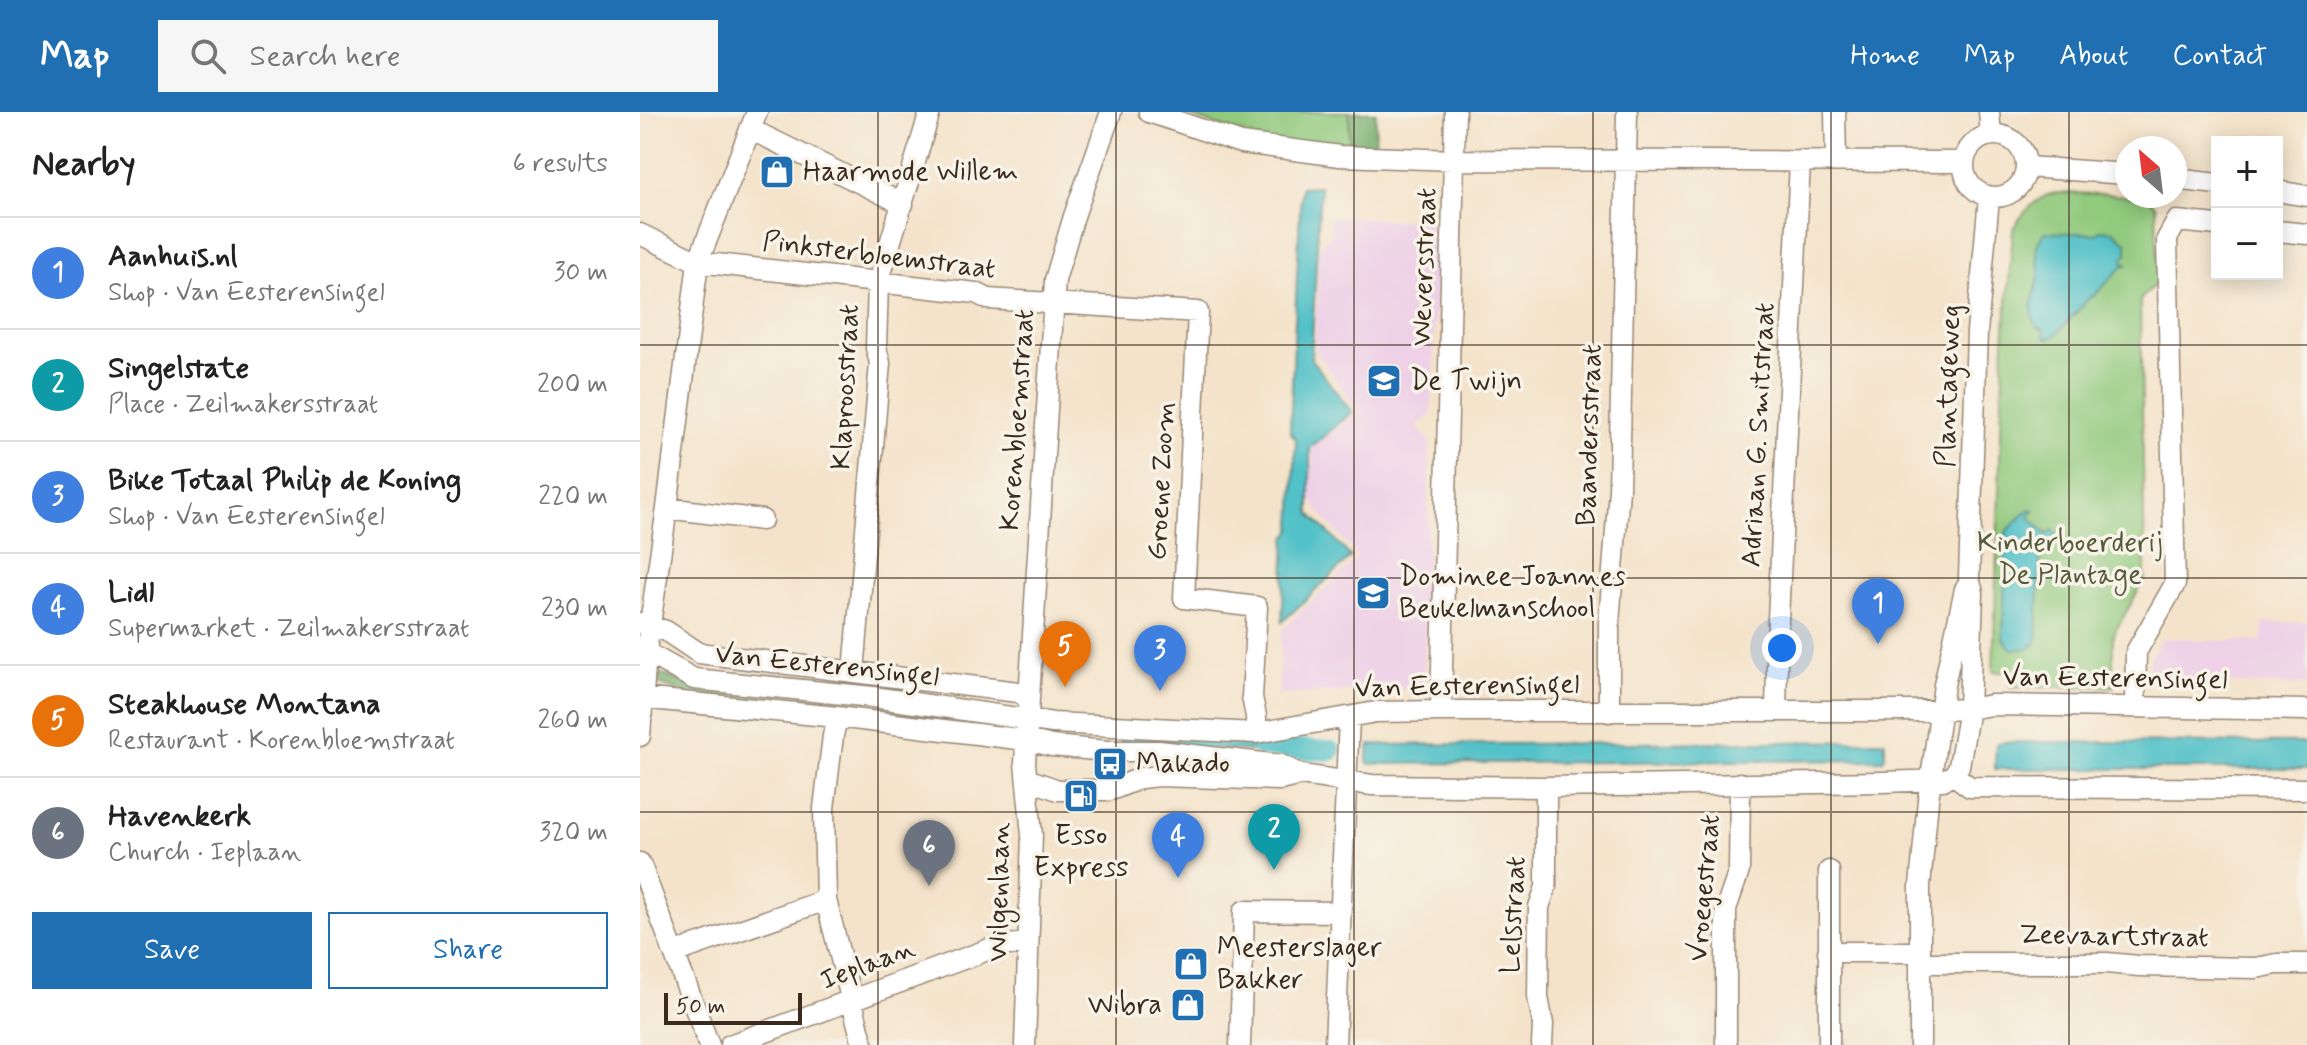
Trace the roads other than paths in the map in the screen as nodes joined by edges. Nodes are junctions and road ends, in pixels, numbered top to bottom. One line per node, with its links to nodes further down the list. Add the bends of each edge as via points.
1 (930, 112): 22 (street, Klaproosstraat)
2 (1111, 112): 29 (street, Korenbloemstraat, via 1074,216)
3 (1149, 112): 10 (street, via 1241,143 1340,156)
4 (1455, 112): 10 (street, Weversstraat)
5 (1627, 112): 11 (street, Baandersstraat)
6 (1835, 112): 13 (street)
7 (1989, 112): 9 (street)
8 (754, 121): 22 (street); 27 (street)
9 (1991, 135): 14 (street, via 1973,144); 15 (street, via 2017,143)
10 (1456, 160): 11 (street); 41 (street, Weversstraat)
11 (1625, 160): 12 (street); 43 (street, Baandersstraat)
12 (1800, 161): 13 (street); 42 (street, Adriaan G. Smitstraat)
13 (1836, 161): 14 (street)
14 (1964, 162): 21 (street, via 1970,185)
15 (2027, 167): 16 (street); 21 (street, via 2017,189)
16 (2115, 173)
17 (2187, 180): 18 (street)
18 (2211, 183)
19 (2283, 192): 20 (street)
20 (2307, 196)
21 (1989, 197): 32 (street, Plantageweg, via 1977,332)
22 (903, 204): 28 (street, Klaproosstraat)
23 (2211, 224): 37 (street, via 2177,221 2167,239 2175,584 2136,652)
24 (2283, 232): 26 (street)
25 (640, 234): 27 (street, Pinksterbloemstraat)
26 (2307, 234)
27 (698, 262): 28 (street, Pinksterbloemstraat); 30 (street)
28 (878, 283): 29 (street, Pinksterbloemstraat); 35 (street, Klaproosstraat, via 880,363)
29 (1053, 303): 46 (street, Korenbloemstraat); 47 (street, Groene Zoom, via 1198,312 1184,598 1257,607 1252,697)
30 (667, 508): 31 (street); 33 (street)
31 (762, 520)
32 (1969, 578): 38 (street, Plantageweg); 39 (street, Plantageweg)
33 (645, 625): 34 (street); 35 (street, Van Eesterensingel, via 666,631 699,653)
34 (643, 651): 36 (street); 46 (street, Van Eesterensingel, via 694,679)
35 (854, 672): 46 (street, Van Eesterensingel, via 1018,692)
36 (642, 698): 44 (street, Van Eesterensingel); 48 (street)
37 (2135, 707): 38 (street, Van Eesterensingel); 40 (street, Van Eesterensingel)
38 (1969, 709): 39 (street, Van Eesterensingel); 50 (street, Plantageweg)
39 (1940, 710): 42 (street, Van Eesterensingel); 52 (street, Plantageweg)
40 (2307, 710)
41 (1441, 711): 43 (street, Van Eesterensingel); 45 (street, Van Eesterensingel)
42 (1776, 711): 43 (street, Van Eesterensingel)
43 (1609, 712)
44 (837, 717): 46 (street, Van Eesterensingel); 59 (street, via 824,808)
45 (1349, 717): 47 (street, Van Eesterensingel); 53 (street)
46 (1027, 719): 47 (street, Van Eesterensingel); 49 (street, Van Eesterensingel, via 1065,747 1281,765); 51 (street, Wilgenlaan)
47 (1256, 733)
48 (640, 736)
49 (1301, 775): 51 (street, Van Eesterensingel, via 1280,780 1158,776 1111,790 1058,790); 53 (street, Van Eesterensingel)
50 (1954, 775): 52 (street, Van Eesterensingel); 56 (street, via 1970,787)
51 (1027, 779): 62 (street, Wilgenlaan, via 1032,835)
52 (1930, 781): 54 (street, Van Eesterensingel); 65 (street, Plantageweg, via 1920,886)
53 (1346, 782): 55 (street, Van Eesterensingel); 61 (street)
54 (1740, 783): 55 (street, Van Eesterensingel); 75 (street, Vroegestraat, via 1739,871 1726,909)
55 (1546, 787): 74 (street, Lelsstraat, via 1546,887 1539,907)
56 (2307, 789)
57 (640, 863): 60 (street)
58 (1829, 871): 63 (street)
59 (826, 900): 64 (street); 67 (street)
60 (647, 902): 64 (street)
61 (1340, 912): 72 (street, via 1244,911); 73 (street)
62 (1028, 943): 67 (street, Ieplaan, via 998,946); 71 (street, Wilgenlaan)
63 (1828, 952): 65 (street); 76 (street)
64 (674, 953): 68 (street)
65 (1920, 958): 66 (street, Zeevaartstraat, via 2256,968); 77 (street, Plantageweg)
66 (2307, 964)
67 (851, 1002): 69 (street, Ieplaan); 70 (street)
68 (709, 1045)
69 (730, 1045)
70 (863, 1045)
71 (1025, 1045)
72 (1240, 1045)
73 (1335, 1045)
74 (1542, 1045)
75 (1726, 1045)
76 (1829, 1045)
77 (1920, 1045)

